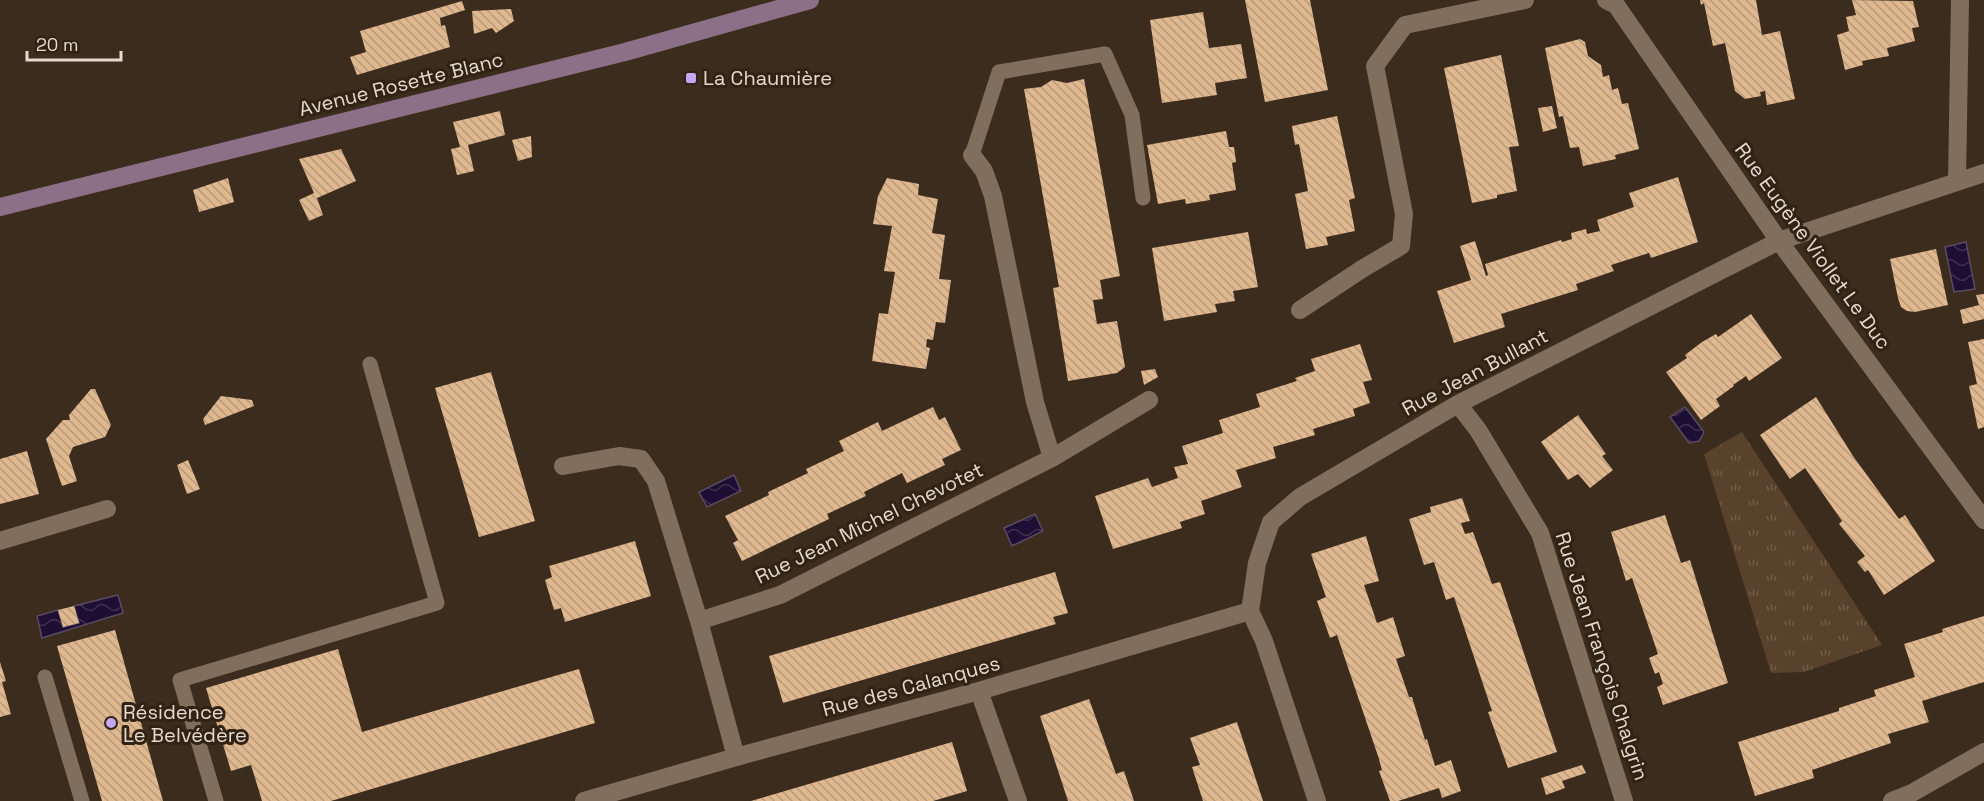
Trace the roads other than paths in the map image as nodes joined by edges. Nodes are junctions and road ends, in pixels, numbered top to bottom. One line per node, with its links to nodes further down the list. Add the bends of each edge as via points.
1 (810, 0): 9 (main road, Avenue Rosette Blanc, via 625,52)
2 (1525, 0): 11 (street, via 1406,25 1375,66 1404,214 1401,246)
3 (1606, 0): 10 (street, Rue Eugène Viollet Le Duc, via 1616,5)
4 (1960, 0): 7 (street)
5 (972, 155): 8 (lane, via 999,72 1105,54 1132,115); 15 (street, via 984,171 993,196 1035,402)
6 (1984, 173): 7 (street, Rue Jean Bullant)
7 (1957, 182): 10 (street, Rue Jean Bullant)
8 (1143, 198)
9 (0, 207)
10 (1779, 241): 14 (street, Rue Jean Bullant); 18 (street, Rue Eugène Viollet Le Duc)
11 (1300, 310)
12 (370, 364): 27 (lane, via 437,603 180,680)
13 (1149, 400): 15 (street, Rue Jean Michel Chevotet)
14 (1458, 404): 20 (street, Rue Jean Bullant, via 1300,497 1271,522 1257,563); 31 (street, Rue Jean François Chalgrin, via 1540,533)
15 (1052, 458): 21 (street, Rue Jean Michel Chevotet, via 780,595)
16 (563, 466): 21 (street, via 619,456 641,459 656,481)
17 (107, 509): 19 (street)
18 (1984, 520)
19 (0, 541)
20 (1250, 611): 23 (street, Rue des Calanques); 30 (street, via 1264,641)
21 (699, 621): 25 (street)
22 (45, 676): 26 (lane)
23 (979, 691): 25 (street, Rue des Calanques); 29 (street)
24 (1984, 752): 32 (street)
25 (736, 757): 28 (street, Rue des Calanques)
26 (82, 801)
27 (216, 801)
28 (584, 801)
29 (1018, 801)
30 (1317, 801)
31 (1624, 801)
32 (1892, 801)

